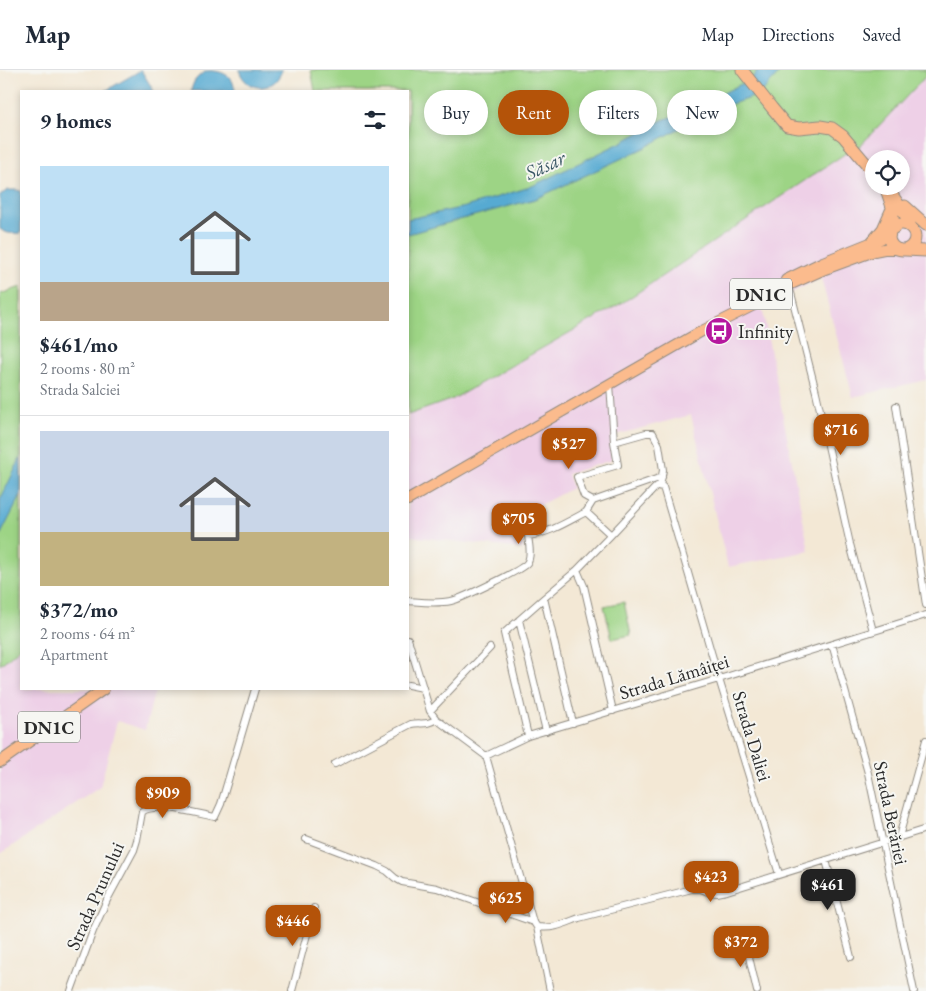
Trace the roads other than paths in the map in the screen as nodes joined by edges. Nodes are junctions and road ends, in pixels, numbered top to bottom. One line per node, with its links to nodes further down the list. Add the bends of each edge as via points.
1 (743, 70): 2 (highway, via 787,126 832,128)
2 (865, 162)
3 (889, 195): 4 (highway)
4 (894, 203): 5 (highway); 6 (highway); 7 (highway, via 907,217); 9 (highway, via 884,229)
5 (926, 225)
6 (892, 231): 7 (highway, DN1C, via 899,225 905,225); 9 (main road, DN1C); 10 (highway, via 890,242)
7 (913, 232): 8 (highway, DN1C); 10 (highway, via 912,246)
8 (926, 238)
9 (872, 242): 13 (main road, DN1C, via 787,279)
10 (902, 249): 11 (highway, DN1C); 12 (main road, DN1C, via 874,251)
11 (926, 251)
12 (789, 285): 13 (main road, DN1C); 29 (street)
13 (702, 331): 14 (main road, DN1C)
14 (610, 384): 16 (street); 19 (main road, DN1C)
15 (896, 406): 26 (street)
16 (614, 442): 17 (street, via 653,433 659,445); 20 (street, via 618,465 577,477 584,496)
17 (662, 477): 18 (street); 20 (street)
18 (662, 488): 22 (street, via 657,486); 33 (street, Strada Daliei)
19 (409, 499)
20 (593, 501): 21 (street)
21 (586, 512): 22 (street); 25 (street, via 540,535 528,536 528,562 472,593 441,603)
22 (611, 536): 23 (street)
23 (577, 570): 24 (street); 39 (street, via 584,586)
24 (544, 598): 28 (street); 41 (street)
25 (409, 602)
26 (926, 604)
27 (926, 615): 29 (street, Strada Lămâiței)
28 (519, 620): 42 (street); 43 (street, via 504,633)
29 (873, 631): 31 (street, Strada Lămâiței)
30 (409, 642): 35 (street)
31 (832, 644): 33 (street, Strada Lămâiței); 51 (street, Strada Berăriei, via 868,772)
32 (490, 648): 38 (street)
33 (718, 679): 39 (street, Strada Lămâiței); 53 (street, Strada Daliei)
34 (409, 685): 35 (street)
35 (423, 688): 38 (street)
36 (103, 690): 46 (main road, DN1C)
37 (255, 690): 58 (street, Strada Prunului, via 215,818 172,809 147,808 142,812 134,850 93,931)
38 (430, 710): 40 (street)
39 (613, 711): 41 (street, Strada Lămâiței)
40 (436, 720): 45 (street); 47 (street, via 411,724)
41 (574, 723): 42 (street, Strada Lămâiței)
42 (546, 731): 43 (street, Strada Lămâiței)
43 (528, 736): 45 (street, Strada Lămâiței)
44 (926, 740): 49 (street)
45 (486, 756): 55 (street)
46 (0, 762)
47 (335, 764)
48 (926, 829): 49 (street)
49 (899, 837): 51 (street)
50 (306, 839): 55 (street, via 377,866 402,882 437,888)
51 (882, 842): 52 (street); 62 (street, Strada Berăriei)
52 (826, 860): 53 (street); 57 (street)
53 (778, 874): 55 (street, via 717,893 692,889 563,925)
54 (314, 908): 59 (street)
55 (535, 924): 60 (street)
56 (745, 940): 61 (street)
57 (851, 957)
58 (71, 991)
59 (292, 991)
60 (550, 991)
61 (757, 991)
62 (914, 991)

